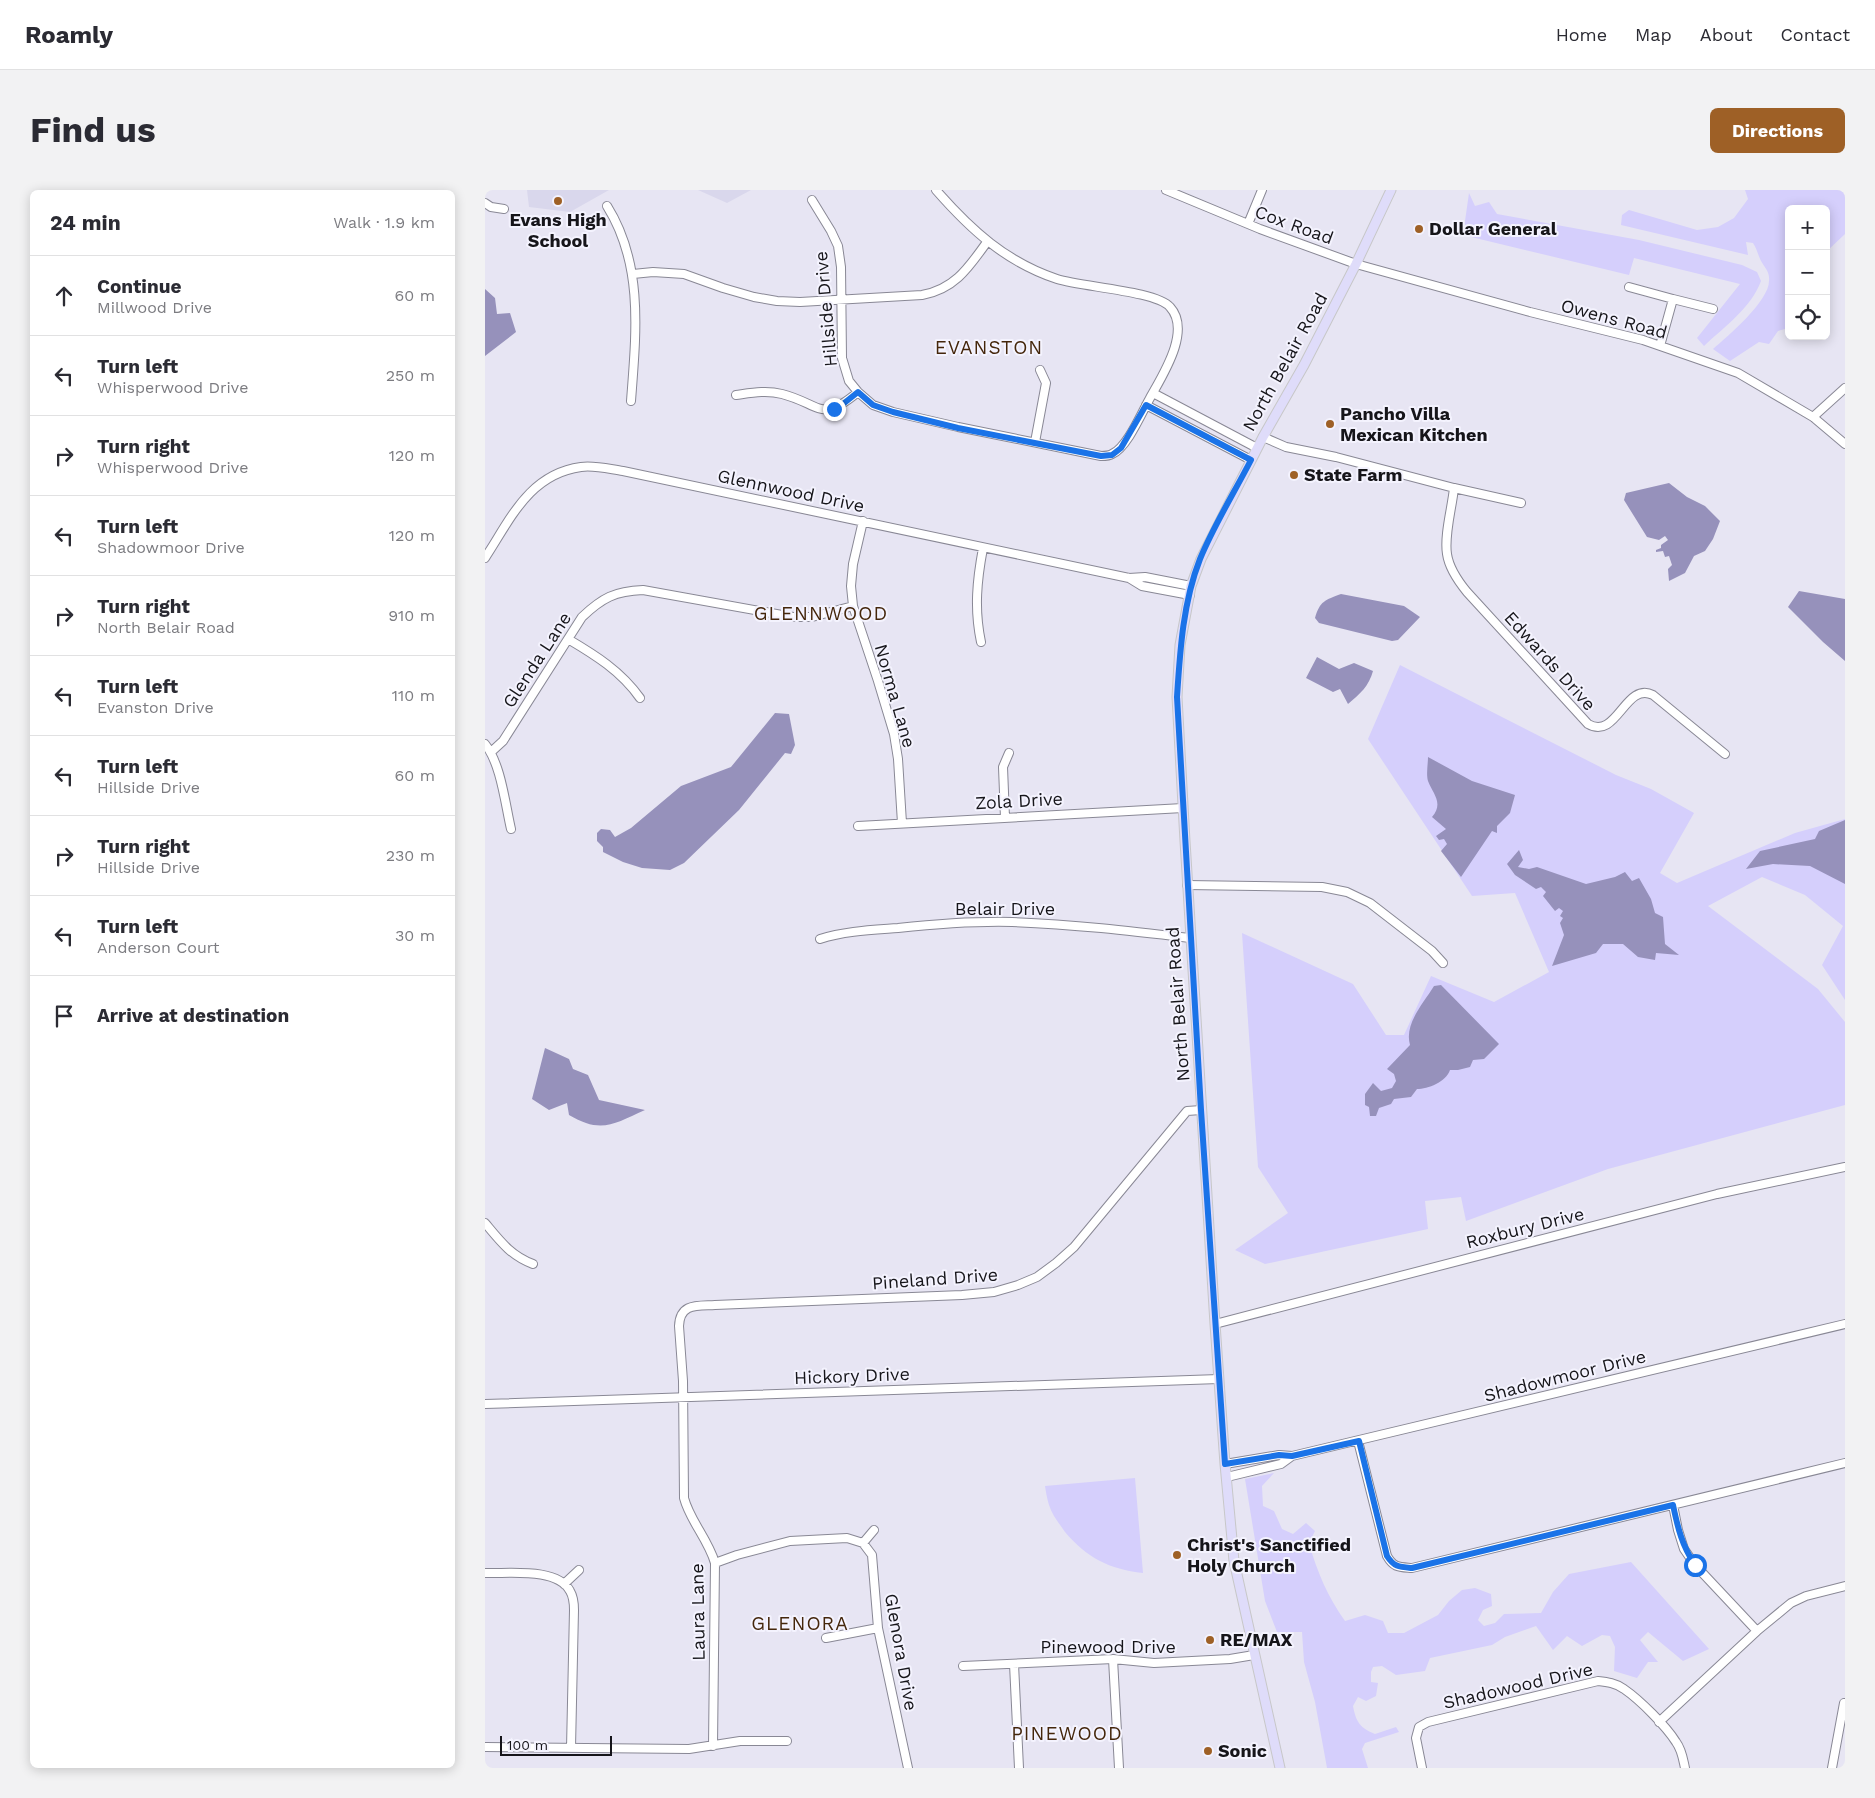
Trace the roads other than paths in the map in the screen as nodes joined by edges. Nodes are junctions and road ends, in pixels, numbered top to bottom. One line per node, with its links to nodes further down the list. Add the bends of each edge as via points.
1 (936, 190): 10 (street)
2 (1166, 190): 9 (street, Cox Road)
3 (1262, 190): 9 (street)
4 (1391, 190): 11 (main road, North Belair Road)
5 (812, 200): 15 (street, Hillside Drive, via 838,246)
6 (485, 203): 8 (street, via 491,208)
7 (607, 206): 12 (street, via 623,238)
8 (504, 209)
9 (1248, 224): 11 (street, Cox Road)
10 (987, 242): 15 (street, via 966,271 949,286 936,292); 21 (street, via 1034,270 1058,279 1143,295 1159,299 1171,307 1179,329 1178,340)
11 (1357, 264): 17 (street, Owens Road); 26 (main road, North Belair Road)
12 (633, 274): 15 (street, via 684,274 723,288 777,300); 23 (street, via 636,318)
13 (1629, 287): 14 (street)
14 (1673, 299): 16 (street); 17 (street)
15 (842, 300): 20 (street, Hillside Drive, via 841,358 849,381)
16 (1713, 309)
17 (1660, 346): 25 (street, Owens Road, via 1738,373)
18 (1040, 370): 27 (street, via 1046,384)
19 (1845, 388): 25 (street)
20 (858, 392): 22 (street, via 834,409 825,410 769,392); 27 (street, Hillside Drive, via 873,405 893,412)
21 (1153, 393): 24 (street); 29 (street)
22 (736, 395)
23 (631, 401)
24 (1146, 405): 27 (street, Hillside Drive, via 1121,448 1112,455 1101,456); 30 (street)
25 (1813, 417): 28 (street, Owens Road)
26 (1263, 437): 29 (main road, North Belair Road); 31 (street, via 1286,448)
27 (1035, 442)
28 (1845, 444)
29 (1257, 448): 30 (main road, North Belair Road)
30 (1251, 460): 36 (main road, North Belair Road, via 1201,558)
31 (1454, 488): 32 (street); 44 (street, Edwards Drive, via 1447,554 1458,580 1588,724 1593,728 1607,725 1635,697 1647,692)
32 (1521, 503)
33 (863, 521): 34 (street, Glennwood Drive); 35 (street, Glennwood Drive, via 623,471 582,467 557,474 534,488); 37 (street, Norma Lane, via 853,564)
34 (983, 548): 36 (street, Glennwood Drive, via 1129,578 1142,586); 39 (street, via 976,602)
35 (485, 558)
36 (1191, 590): 45 (main road, North Belair Road, via 1180,645 1177,697)
37 (853, 606): 38 (street, Glenda Lane, via 793,617 643,590 626,591 595,604); 47 (street, Norma Lane, via 894,734)
38 (568, 638): 40 (street, via 610,665); 42 (street, Glenda Lane, via 503,741)
39 (981, 642)
40 (640, 698)
41 (485, 744): 42 (street)
42 (491, 752): 49 (street)
43 (1009, 754): 46 (street, via 1003,767)
44 (1725, 754)
45 (1183, 808): 46 (street, Zola Drive); 50 (main road, North Belair Road)
46 (1005, 818): 47 (street, Zola Drive)
47 (901, 823): 48 (street, Zola Drive)
48 (858, 826)
49 (511, 829)
50 (1187, 885): 51 (main road, North Belair Road); 53 (street, via 1322,887 1347,892 1370,903 1433,951)
51 (1190, 938): 52 (street, Belair Drive, via 1065,925 968,922 837,933); 54 (main road, North Belair Road)
52 (820, 939)
53 (1443, 963)
54 (1201, 1110): 58 (main road, North Belair Road); 61 (street, Pineland Drive, via 1187,1111 1074,1247 1037,1277 1018,1286 962,1295 690,1307 679,1318)
55 (1845, 1167): 58 (street, Roxbury Drive, via 1717,1194)
56 (485, 1223): 57 (street, via 508,1249)
57 (533, 1264)
58 (1215, 1324): 60 (main road, North Belair Road)
59 (1845, 1324): 63 (street, Shadowmoor Drive)
60 (1219, 1379): 61 (street, Hickory Drive); 67 (main road, North Belair Road)
61 (683, 1396): 62 (street, Hickory Drive); 73 (street, Laura Lane, via 683,1498)
62 (485, 1404)
63 (1359, 1441): 64 (street, Shadowmoor Drive); 70 (street, via 1387,1556 1391,1564 1401,1567 1412,1568)
64 (1292, 1456): 65 (street, Shadowmoor Drive); 68 (street, Shadowmoor Drive, via 1281,1464)
65 (1259, 1459): 67 (street, Shadowmoor Drive); 68 (street)
66 (1845, 1463): 70 (street)
67 (1225, 1464): 69 (main road, North Belair Road)
68 (1261, 1469): 69 (street, Shadowmoor Drive)
69 (1227, 1477): 81 (main road, North Belair Road, via 1234,1561)
70 (1673, 1505): 79 (street, via 1678,1530 1695,1565)
71 (874, 1530): 72 (street)
72 (863, 1543): 73 (street, via 847,1538 790,1541); 78 (street, Glenora Drive, via 872,1555)
73 (715, 1563): 88 (street, Laura Lane)
74 (579, 1570): 76 (street)
75 (485, 1574): 76 (street, via 537,1574)
76 (564, 1584): 90 (street, via 573,1599 574,1610)
77 (1845, 1586): 79 (street, via 1791,1603)
78 (878, 1628): 80 (street); 91 (street, Glenora Drive)
79 (1757, 1631): 86 (street)
80 (826, 1638)
81 (1253, 1655): 82 (street, Pinewood Drive, via 1154,1663); 94 (main road, North Belair Road)
82 (1113, 1659): 83 (street, Pinewood Drive); 93 (street)
83 (1014, 1664): 84 (street, Pinewood Drive); 92 (street)
84 (963, 1666)
85 (1844, 1703): 97 (street)
86 (1659, 1722): 95 (street, Shadowood Drive, via 1624,1688 1598,1681 1423,1725 1419,1727 1416,1738); 96 (street, Shadowood Drive, via 1677,1743)
87 (787, 1740): 88 (street, via 741,1741)
88 (713, 1746): 90 (street, via 689,1749)
89 (485, 1747): 90 (street)
90 (571, 1748)
91 (907, 1768)
92 (1019, 1768)
93 (1119, 1768)
94 (1280, 1768)
95 (1422, 1768)
96 (1685, 1768)
97 (1833, 1768)

